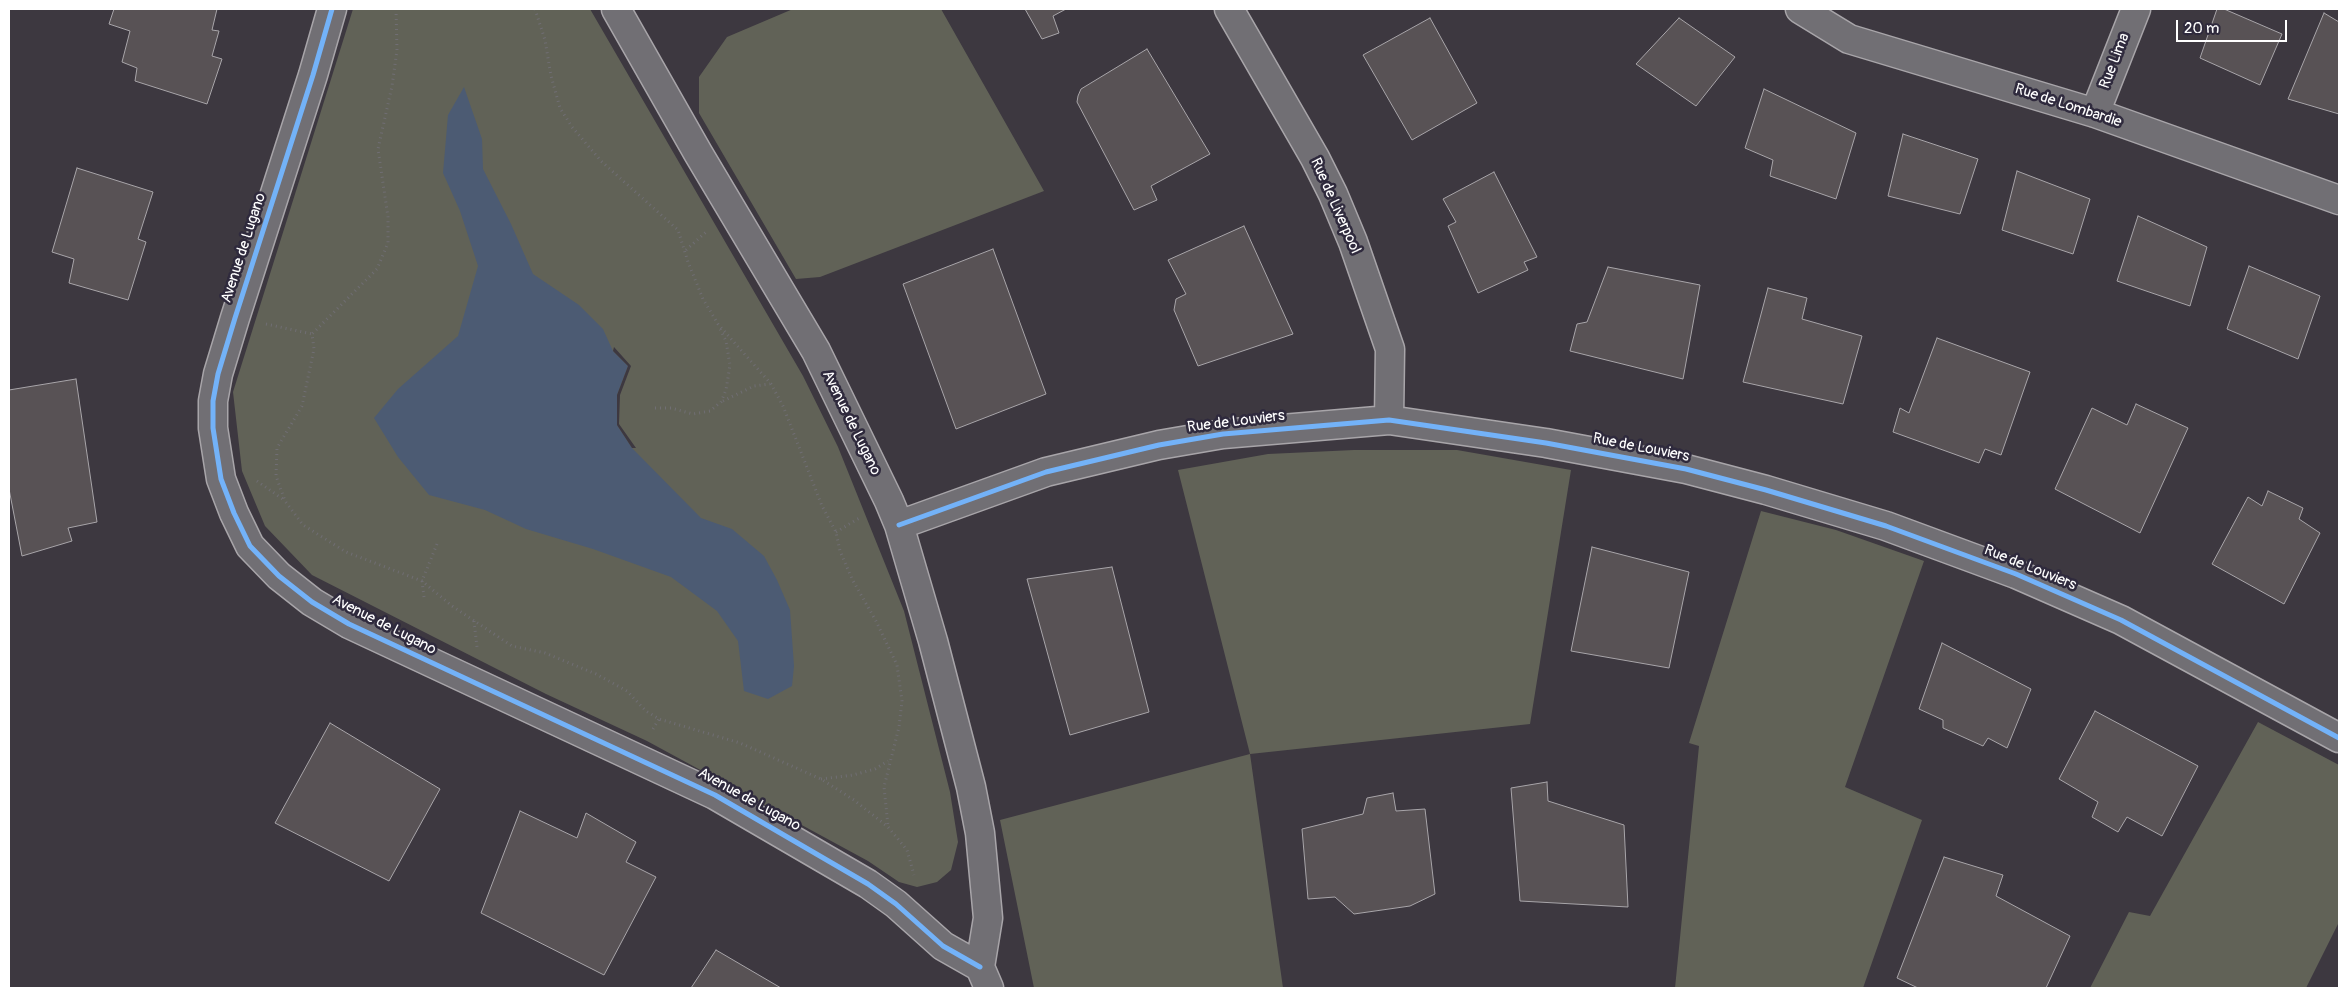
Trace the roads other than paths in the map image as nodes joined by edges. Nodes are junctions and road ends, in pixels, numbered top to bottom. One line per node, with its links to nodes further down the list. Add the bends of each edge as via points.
1 (332, 9): 11 (street, Avenue de Lugano, via 218,374 213,428 222,478 250,546 279,576 349,624 716,795 868,884)
2 (616, 9): 9 (street, Avenue de Lugano, via 816,351)
3 (1229, 9): 8 (street, Rue de Liverpool, via 1315,158 1353,242 1390,349)
4 (1800, 9): 6 (street, Rue de Lombardie, via 1849,39)
5 (2136, 9): 6 (street, Rue Lima)
6 (2095, 113): 7 (street, Rue de Lombardie)
7 (2339, 200)
8 (1389, 420): 9 (street, Rue de Louviers, via 1223,434 1159,445 1046,472); 10 (street, Rue de Louviers, via 1546,443 1686,469 1886,526 2016,574 2120,620)
9 (898, 525): 11 (street, Avenue de Lugano, via 933,642 980,833 988,918)
10 (2339, 738)
11 (984, 978)

